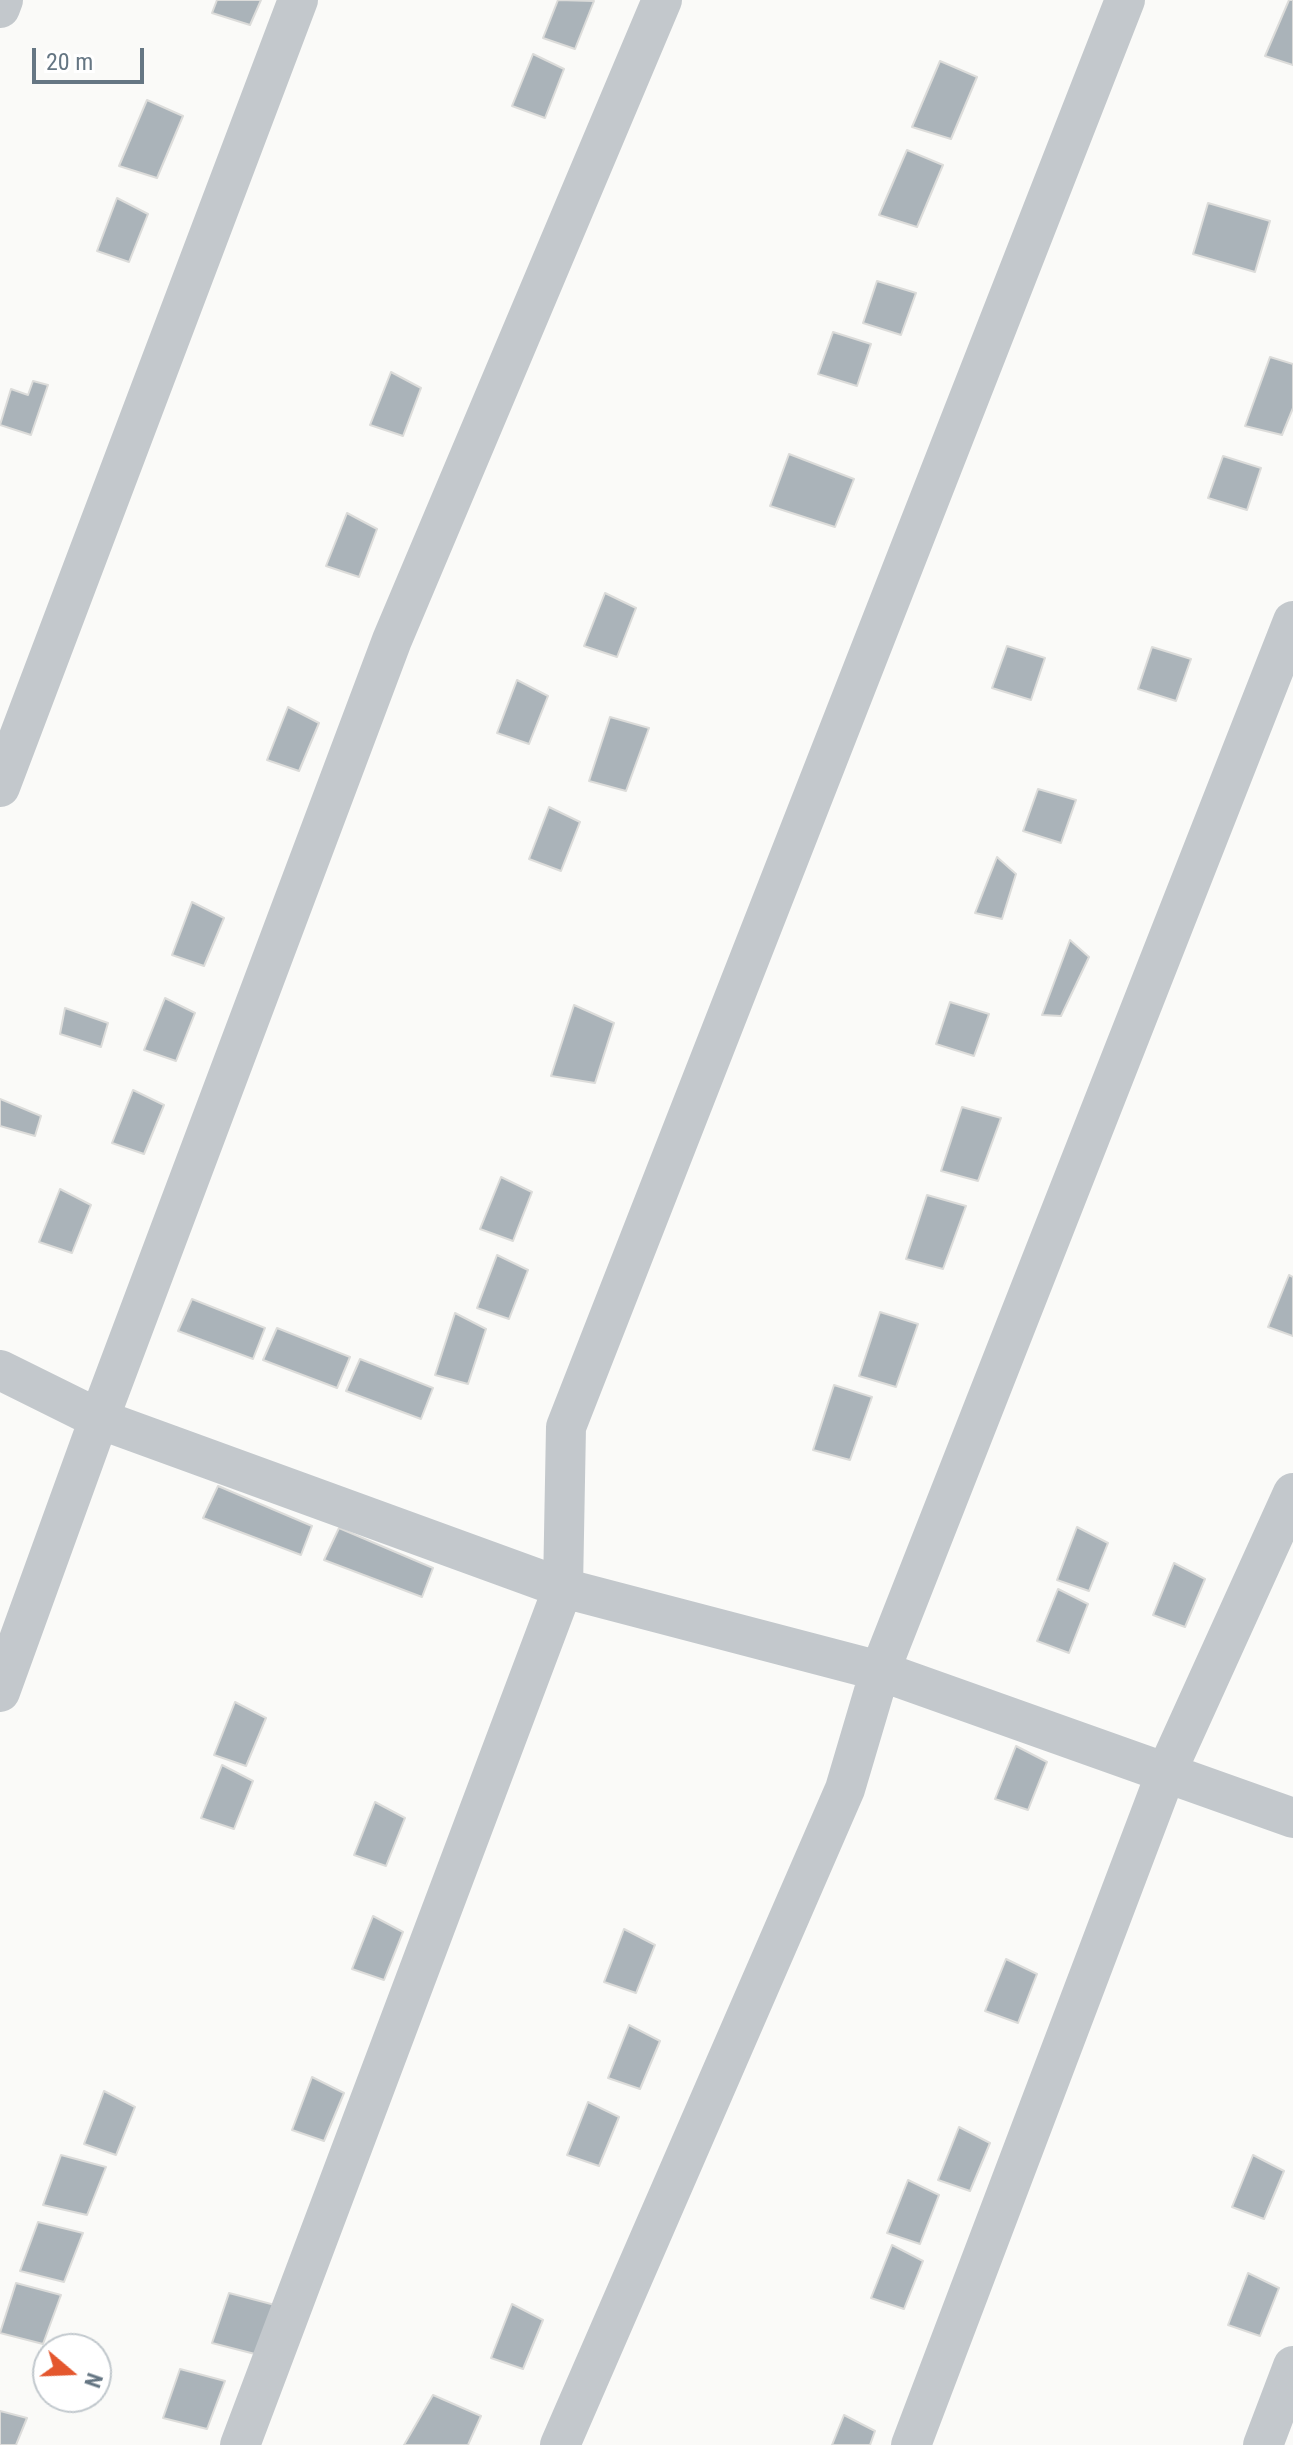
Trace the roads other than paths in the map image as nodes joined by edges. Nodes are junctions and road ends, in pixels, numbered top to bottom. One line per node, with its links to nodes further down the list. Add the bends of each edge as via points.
1 (3, 0): 5 (street)
2 (298, 0): 7 (street)
3 (662, 0): 9 (street, via 392,640)
4 (1125, 0): 11 (street, via 566,1427)
5 (0, 8)
6 (1293, 621): 12 (street)
7 (0, 787)
8 (0, 1370): 9 (street)
9 (99, 1419): 11 (street); 13 (street)
10 (1293, 1493): 14 (street)
11 (563, 1588): 12 (street); 17 (street)
12 (880, 1671): 14 (street); 18 (street, via 845,1789)
13 (0, 1692)
14 (1166, 1773): 15 (street); 19 (street)
15 (1293, 1818)
16 (1293, 2366): 20 (street)
17 (240, 2445)
18 (560, 2445)
19 (911, 2445)
20 (1263, 2445)

